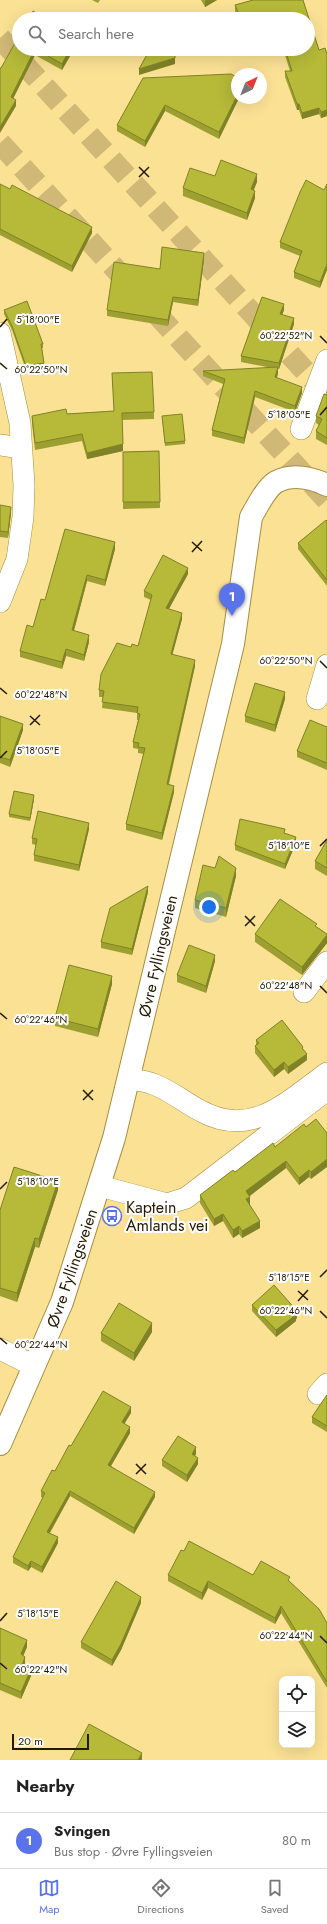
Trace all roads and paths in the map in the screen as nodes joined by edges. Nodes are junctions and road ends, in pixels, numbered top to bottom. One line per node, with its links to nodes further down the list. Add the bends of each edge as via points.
1 (0, 333): 5 (street, via 20,422)
2 (327, 360): 3 (street)
3 (301, 429)
4 (0, 445): 5 (street)
5 (21, 448): 7 (street, via 23,518 16,558)
6 (327, 485): 13 (main road, Øvre Fyllingsveien, via 297,476 276,482 259,502 251,517 233,644)
7 (0, 602)
8 (327, 665): 9 (street)
9 (317, 699)
10 (327, 962): 11 (street)
11 (304, 992)
12 (327, 1073): 13 (street, via 285,1104 259,1118 241,1121 203,1112 153,1084)
13 (129, 1078): 15 (main road, Øvre Fyllingsveien)
14 (327, 1090): 15 (street, via 186,1198 168,1204)
15 (100, 1186): 17 (main road, Øvre Fyllingsveien, via 62,1302)
16 (0, 1349): 17 (street)
17 (34, 1366): 18 (main road, Øvre Fyllingsveien)
18 (0, 1444)

